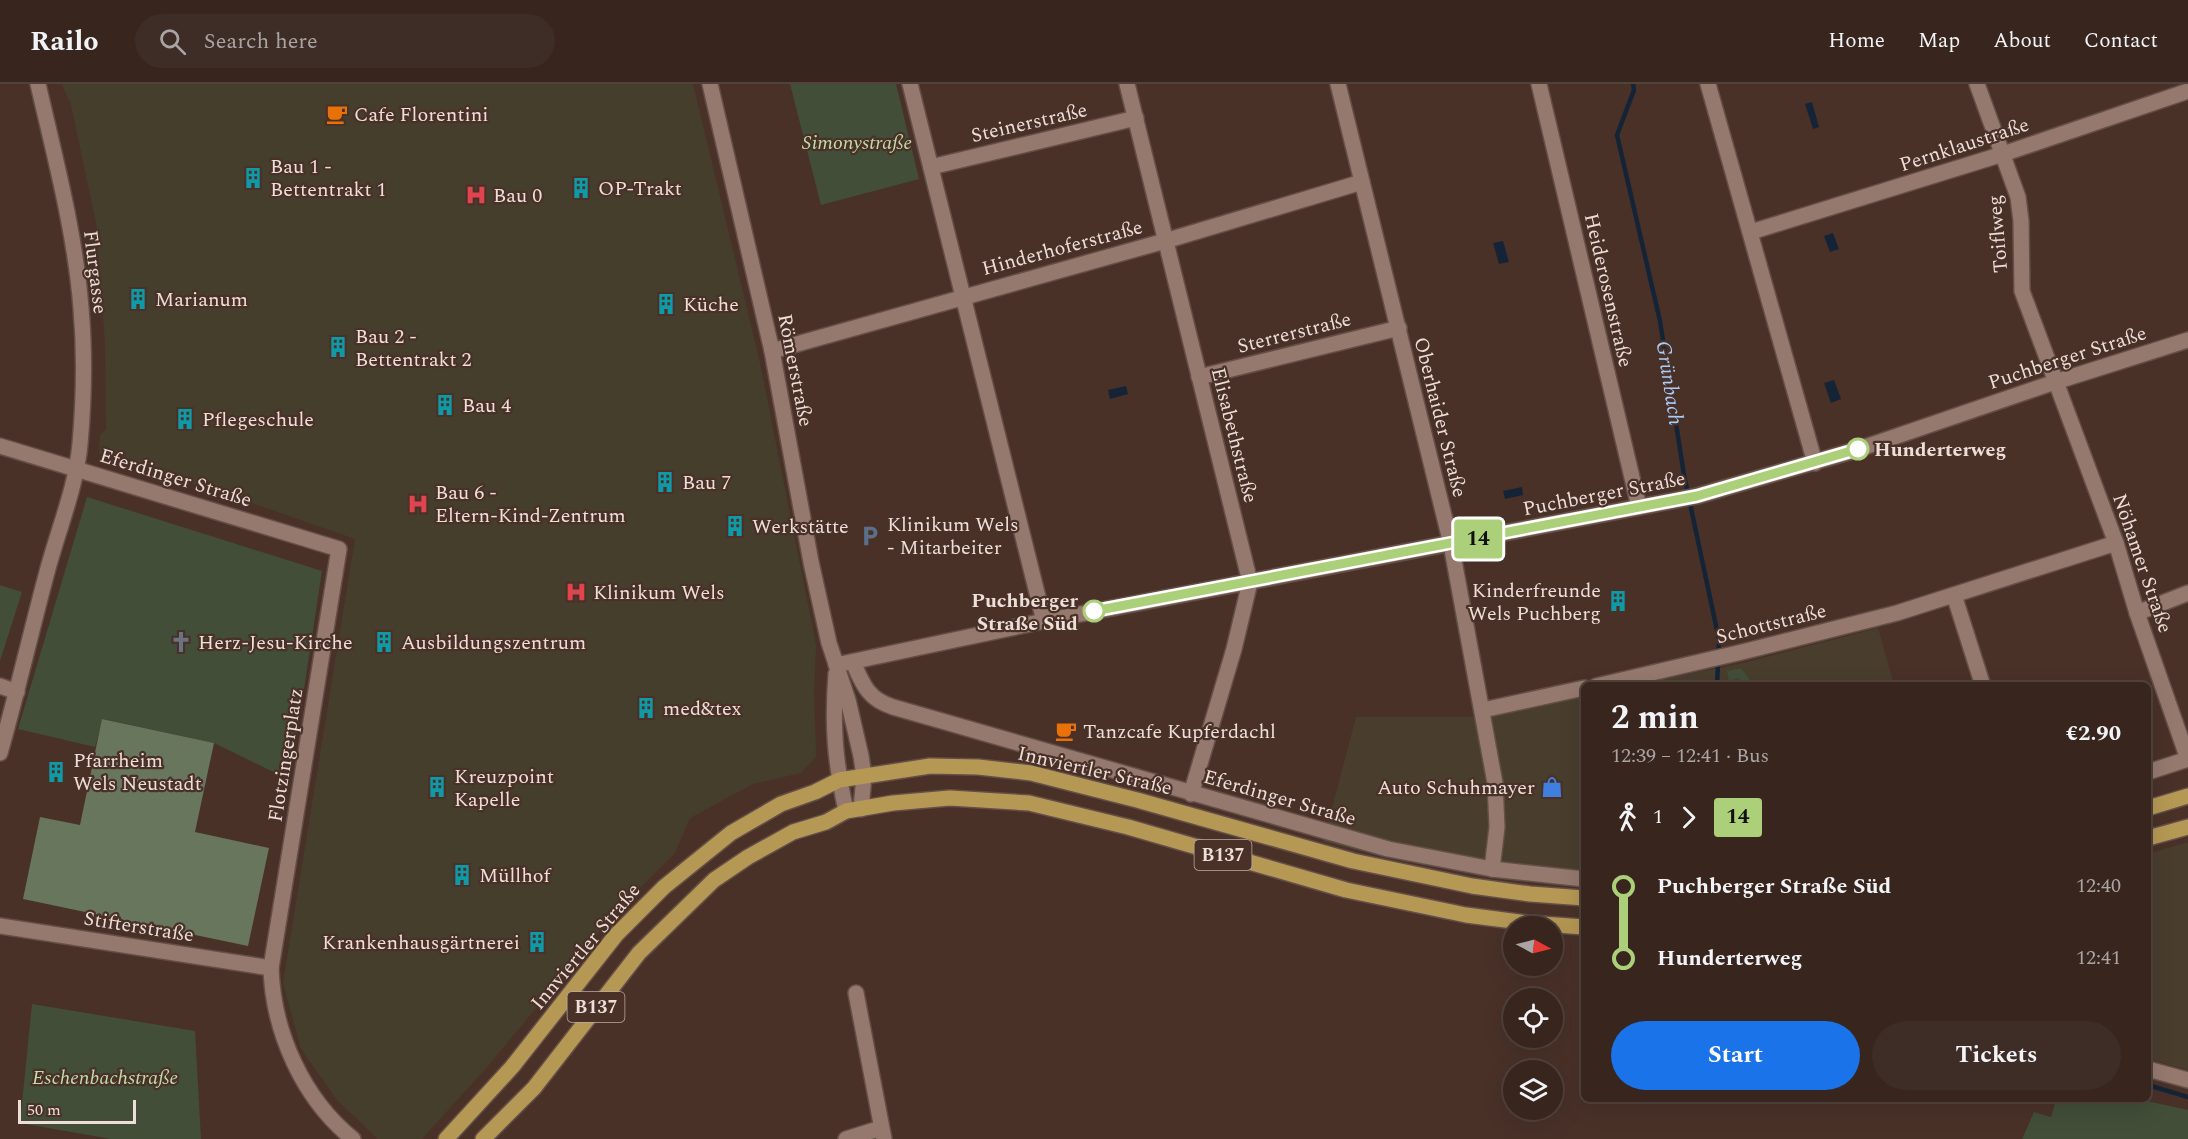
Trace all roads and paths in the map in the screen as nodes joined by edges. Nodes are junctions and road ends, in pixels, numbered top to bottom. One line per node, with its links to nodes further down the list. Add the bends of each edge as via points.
1 (38, 84): 24 (street, Flurgasse, via 60,174 81,307 84,363)
2 (710, 84): 19 (street, Römerstraße)
3 (910, 84): 12 (street)
4 (1127, 84): 10 (street, Elisabethstraße)
5 (1338, 84): 13 (street, Oberhaider Straße)
6 (1539, 84): 25 (street, Heiderosenstraße)
7 (1708, 84): 14 (street)
8 (1977, 84): 11 (street, Toiflweg)
9 (2188, 91): 11 (street, Pernklaustraße)
10 (1136, 118): 12 (street, Steinerstraße); 15 (street, Elisabethstraße)
11 (2003, 154): 14 (street, Pernklaustraße); 21 (street, Toiflweg, via 2018,197 2022,291)
12 (931, 167): 16 (street)
13 (1362, 182): 15 (street, Hinderhoferstraße); 17 (street, Oberhaider Straße)
14 (1750, 232): 23 (street)
15 (1165, 241): 16 (street, Hinderhoferstraße); 20 (street, Elisabethstraße)
16 (963, 296): 19 (street, Hinderhoferstraße); 33 (street)
17 (1399, 328): 20 (street, Sterrerstraße); 27 (street, Oberhaider Straße)
18 (2188, 340): 21 (street, Puchberger Straße)
19 (772, 351): 35 (street, Römerstraße, via 811,562)
20 (1199, 377): 29 (street, Elisabethstraße)
21 (2055, 382): 23 (street, Puchberger Straße); 26 (street, Nöhamer Straße)
22 (0, 446): 24 (street, Eferdinger Straße)
23 (1815, 463): 25 (street, Puchberger Straße, via 1690,498)
24 (76, 469): 28 (street, Eferdinger Straße); 40 (street)
25 (1639, 507): 27 (street, Puchberger Straße)
26 (2116, 543): 31 (street, Schottstraße); 32 (street, Nöhamer Straße)
27 (1451, 544): 29 (street, Puchberger Straße); 41 (street, Oberhaider Straße)
28 (339, 549): 58 (street, Flotzingerplatz)
29 (1250, 582): 33 (street, Puchberger Straße); 47 (street, Elisabethstraße)
30 (2188, 593): 32 (street)
31 (1954, 595): 36 (street, Schottstraße, via 1897,613); 37 (street)
32 (2137, 613): 43 (street, Nöhamer Straße)
33 (1044, 621): 34 (street, Puchberger Straße)
34 (853, 662): 35 (street, Puchberger Straße); 47 (street, Eferdinger Straße, via 864,688 881,703)
35 (836, 665): 45 (street, Römerstraße, via 848,700); 46 (street, Römerstraße, via 833,714)
36 (1613, 682)
37 (1982, 682)
38 (0, 686): 40 (street)
39 (1581, 689): 41 (street)
40 (17, 692): 42 (street)
41 (1483, 710): 53 (street, Oberhaider Straße, via 1495,783 1497,827)
42 (0, 753)
43 (2188, 759): 44 (street)
44 (2151, 771)
45 (864, 776): 46 (main road, Innviertler Straße / B137); 50 (street, Römerstraße); 55 (main road, Innviertler Straße / B137, via 930,766 1031,773 1373,866 1472,886)
46 (839, 780): 50 (street, Römerstraße); 64 (main road, Innviertler Straße / B137, via 782,804 730,833 664,887 616,935 512,1067)
47 (1191, 794): 53 (street, Eferdinger Straße, via 1388,849)
48 (2188, 796): 49 (main road)
49 (2151, 807)
50 (854, 810): 57 (main road, B137, via 951,798 1029,803 1128,827 1346,890 1467,915); 65 (main road, B137, via 793,832 714,880 639,953 534,1088)
51 (2188, 826): 52 (main road)
52 (2151, 837)
53 (1492, 869): 54 (street, Eferdinger Straße)
54 (1581, 879)
55 (1581, 898)
56 (0, 926): 58 (street, Stifterstraße)
57 (1581, 927)
58 (271, 968): 63 (street, Flotzingerplatz, via 272,994 296,1068 319,1103)
59 (856, 993): 62 (street)
60 (2151, 1070): 61 (street)
61 (2188, 1080)
62 (882, 1133): 66 (street)
63 (353, 1139)
64 (446, 1139)
65 (483, 1139)
66 (846, 1139)

